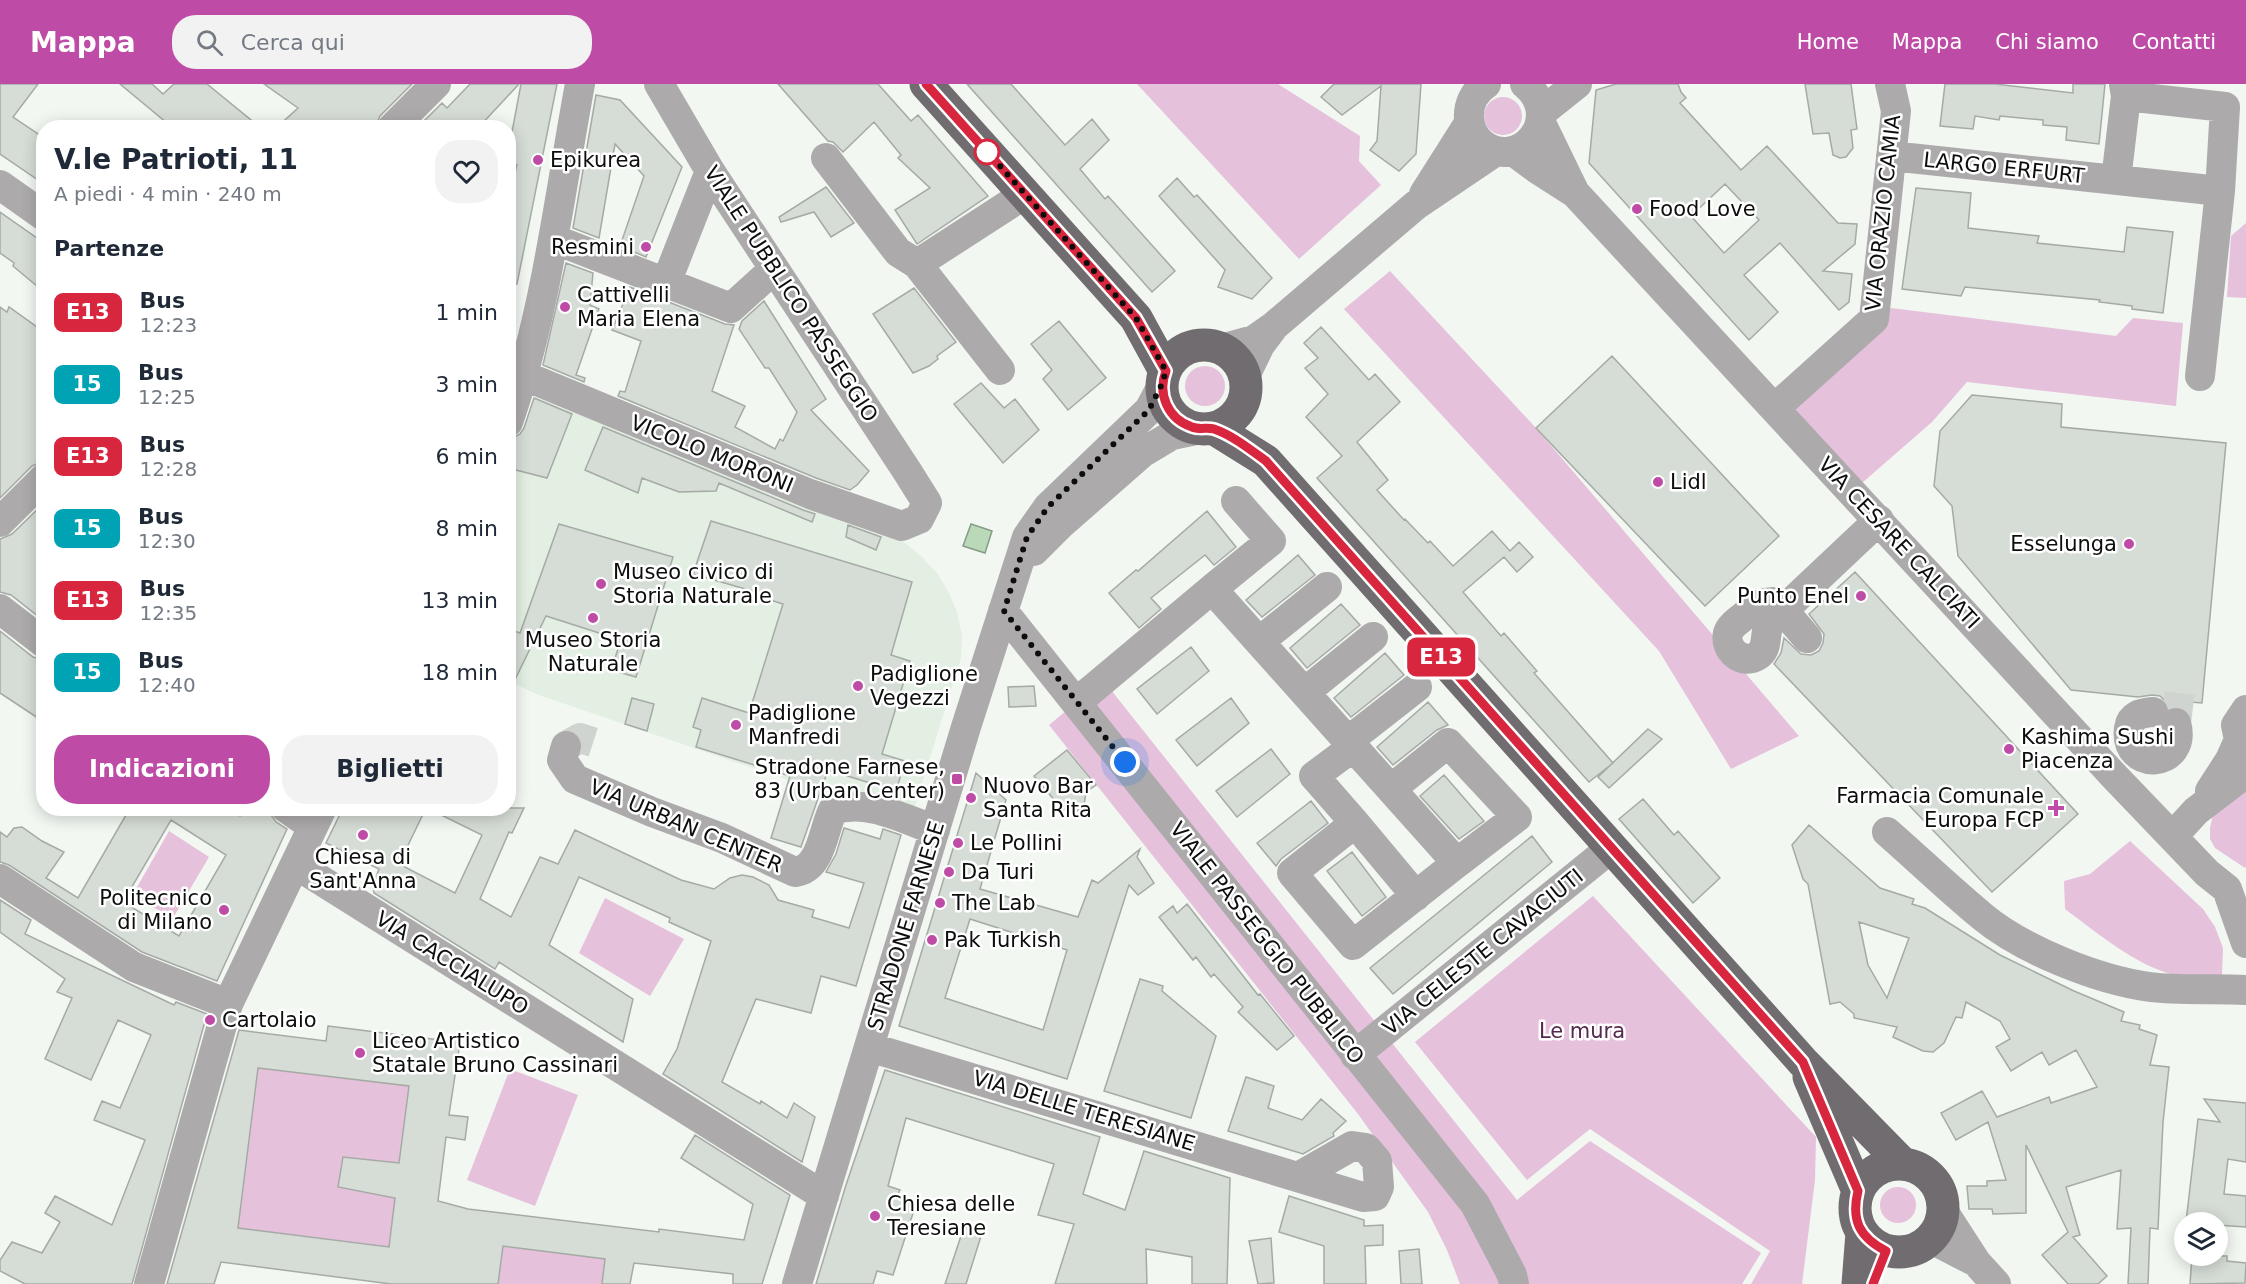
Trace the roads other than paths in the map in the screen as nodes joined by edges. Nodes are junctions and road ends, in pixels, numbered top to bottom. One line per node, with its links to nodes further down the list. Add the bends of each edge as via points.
1 (436, 84): 13 (street)
2 (580, 84): 25 (street)
3 (659, 84): 18 (street, VIALE PUBBLICO PASSEGGIO)
4 (926, 84): 22 (main road)
5 (1486, 84): 11 (street)
6 (1524, 84): 12 (street, VIA CESARE CALCIATI, via 1533,92)
7 (1577, 84): 12 (street)
8 (1890, 84): 15 (street, VIA ORAZIO CAMIA, via 1896,111)
9 (2125, 90): 10 (street); 17 (street)
10 (2236, 104): 20 (street)
11 (1465, 106): 14 (street, VIA CESARE CALCIATI, via 1479,141); 23 (street)
12 (1541, 117): 14 (street, via 1531,141); 21 (street, VIA CESARE CALCIATI)
13 (400, 120)
14 (1504, 151): 21 (street, VIA CESARE CALCIATI); 23 (street)
15 (1892, 156): 17 (street, LARGO ERFURT); 38 (street, VIA ORAZIO CAMIA, via 1874,319)
16 (826, 158): 26 (street, via 897,252)
17 (2116, 180): 20 (street, LARGO ERFURT)
18 (704, 183): 27 (street, VIALE PUBBLICO PASSEGGIO); 28 (street)
19 (0, 185): 24 (street)
20 (2220, 191): 34 (street)
21 (1575, 193): 38 (street, VIA CESARE CALCIATI)
22 (1025, 194): 26 (street); 29 (main road)
23 (1416, 205): 30 (street)
24 (36, 210)
25 (553, 239): 28 (street); 33 (street)
26 (917, 264): 32 (street)
27 (774, 269): 28 (street, via 731,308); 43 (street, VIALE PUBBLICO PASSEGGIO)
28 (666, 283)
29 (1136, 318): 31 (main road); 35 (main road)
30 (1274, 326): 31 (street, via 1254,340); 36 (street, via 1260,345)
31 (1206, 349): 35 (main road, via 1176,357); 36 (main road, via 1233,357 1241,368)
32 (1000, 370)
33 (525, 376): 37 (street); 43 (street, VICOLO MORONI, via 810,494 902,526 919,519)
34 (2200, 376)
35 (1164, 377): 39 (main road, via 1164,401 1171,413 1181,422); 46 (street, STRADONE FARNESE, via 1149,410 1048,507 1027,537)
36 (1243, 390): 39 (main road, via 1241,408 1232,419); 40 (main road)
37 (516, 400)
38 (1775, 408): 44 (street, VIA CESARE CALCIATI)
39 (1207, 428): 40 (main road); 46 (street, STRADONE FARNESE, via 1172,435 1142,453)
40 (1266, 461): 70 (main road)
41 (36, 486): 45 (street)
42 (1236, 501): 48 (street, via 1271,541)
43 (927, 503)
44 (1879, 520): 53 (street, bridge, via 1774,619 1767,628 1766,646 1758,656 1747,659 1735,655 1728,645 1728,632 1733,625 1759,603 1773,602); 69 (street, VIA CESARE CALCIATI)
45 (0, 522)
46 (1017, 568): 50 (street, STRADONE FARNESE)
47 (1327, 587): 54 (street)
48 (1212, 589): 54 (street); 57 (street)
49 (0, 609): 51 (street)
50 (1004, 611): 57 (street, VIALE PASSEGGIO PUBBLICO); 67 (street, STRADONE FARNESE)
51 (36, 637)
52 (1373, 637): 56 (street)
53 (1807, 638)
54 (1260, 641): 56 (street)
55 (1417, 687): 59 (street)
56 (1305, 692): 59 (street)
57 (1077, 702): 80 (street, VIALE PASSEGGIO PUBBLICO)
58 (2246, 710): 60 (street, via 2236,725)
59 (1351, 744): 63 (street); 66 (street, via 1314,776)
60 (2242, 744): 64 (street)
61 (566, 746): 67 (street, VIA URBAN CENTER, via 562,760 575,779 795,872 804,871 811,864 833,810 842,807 872,808)
62 (2246, 773): 64 (street)
63 (1391, 789): 71 (street); 71 (street, via 1448,743 1517,817)
64 (2196, 812): 69 (street)
65 (317, 817): 72 (street)
66 (1355, 823): 75 (street); 75 (street, via 1292,873 1353,945)
67 (935, 831): 79 (street, STRADONE FARNESE)
68 (1887, 832): 77 (street, via 1985,918 2045,955 2093,973 2148,986)
69 (2173, 837): 74 (street, VIA CESARE CALCIATI, via 2207,873)
70 (1611, 848): 80 (street, VIA CELESTE CAVACIUTI); 81 (main road)
71 (1457, 863): 75 (street)
72 (295, 864): 78 (street); 85 (street, VIA CACCIALUPO)
73 (0, 879): 78 (street, via 134,967)
74 (2237, 889): 76 (street, VIA CESARE CALCIATI)
75 (1416, 896)
76 (2246, 943)
77 (2246, 990)
78 (228, 1004): 88 (street)
79 (869, 1047): 83 (street, VIA DELLE TERESIANE); 85 (street, STRADONE FARNESE)
80 (1355, 1055): 90 (street, VIALE PASSEGGIO PUBBLICO, via 1475,1204)
81 (1803, 1062): 82 (main road); 84 (main road)
82 (1904, 1164): 84 (main road, via 1875,1171); 86 (main road, via 1928,1175 1937,1185 1942,1198)
83 (1298, 1177)
84 (1858, 1191): 87 (main road, via 1856,1220)
85 (824, 1196): 89 (street, STRADONE FARNESE)
86 (1937, 1225): 87 (main road, via 1921,1247 1910,1251 1898,1252); 93 (street)
87 (1874, 1242): 91 (main road); 92 (main road)
88 (148, 1284)
89 (797, 1284)
90 (1514, 1284)
91 (1858, 1284)
92 (1873, 1284)
93 (1996, 1284)

